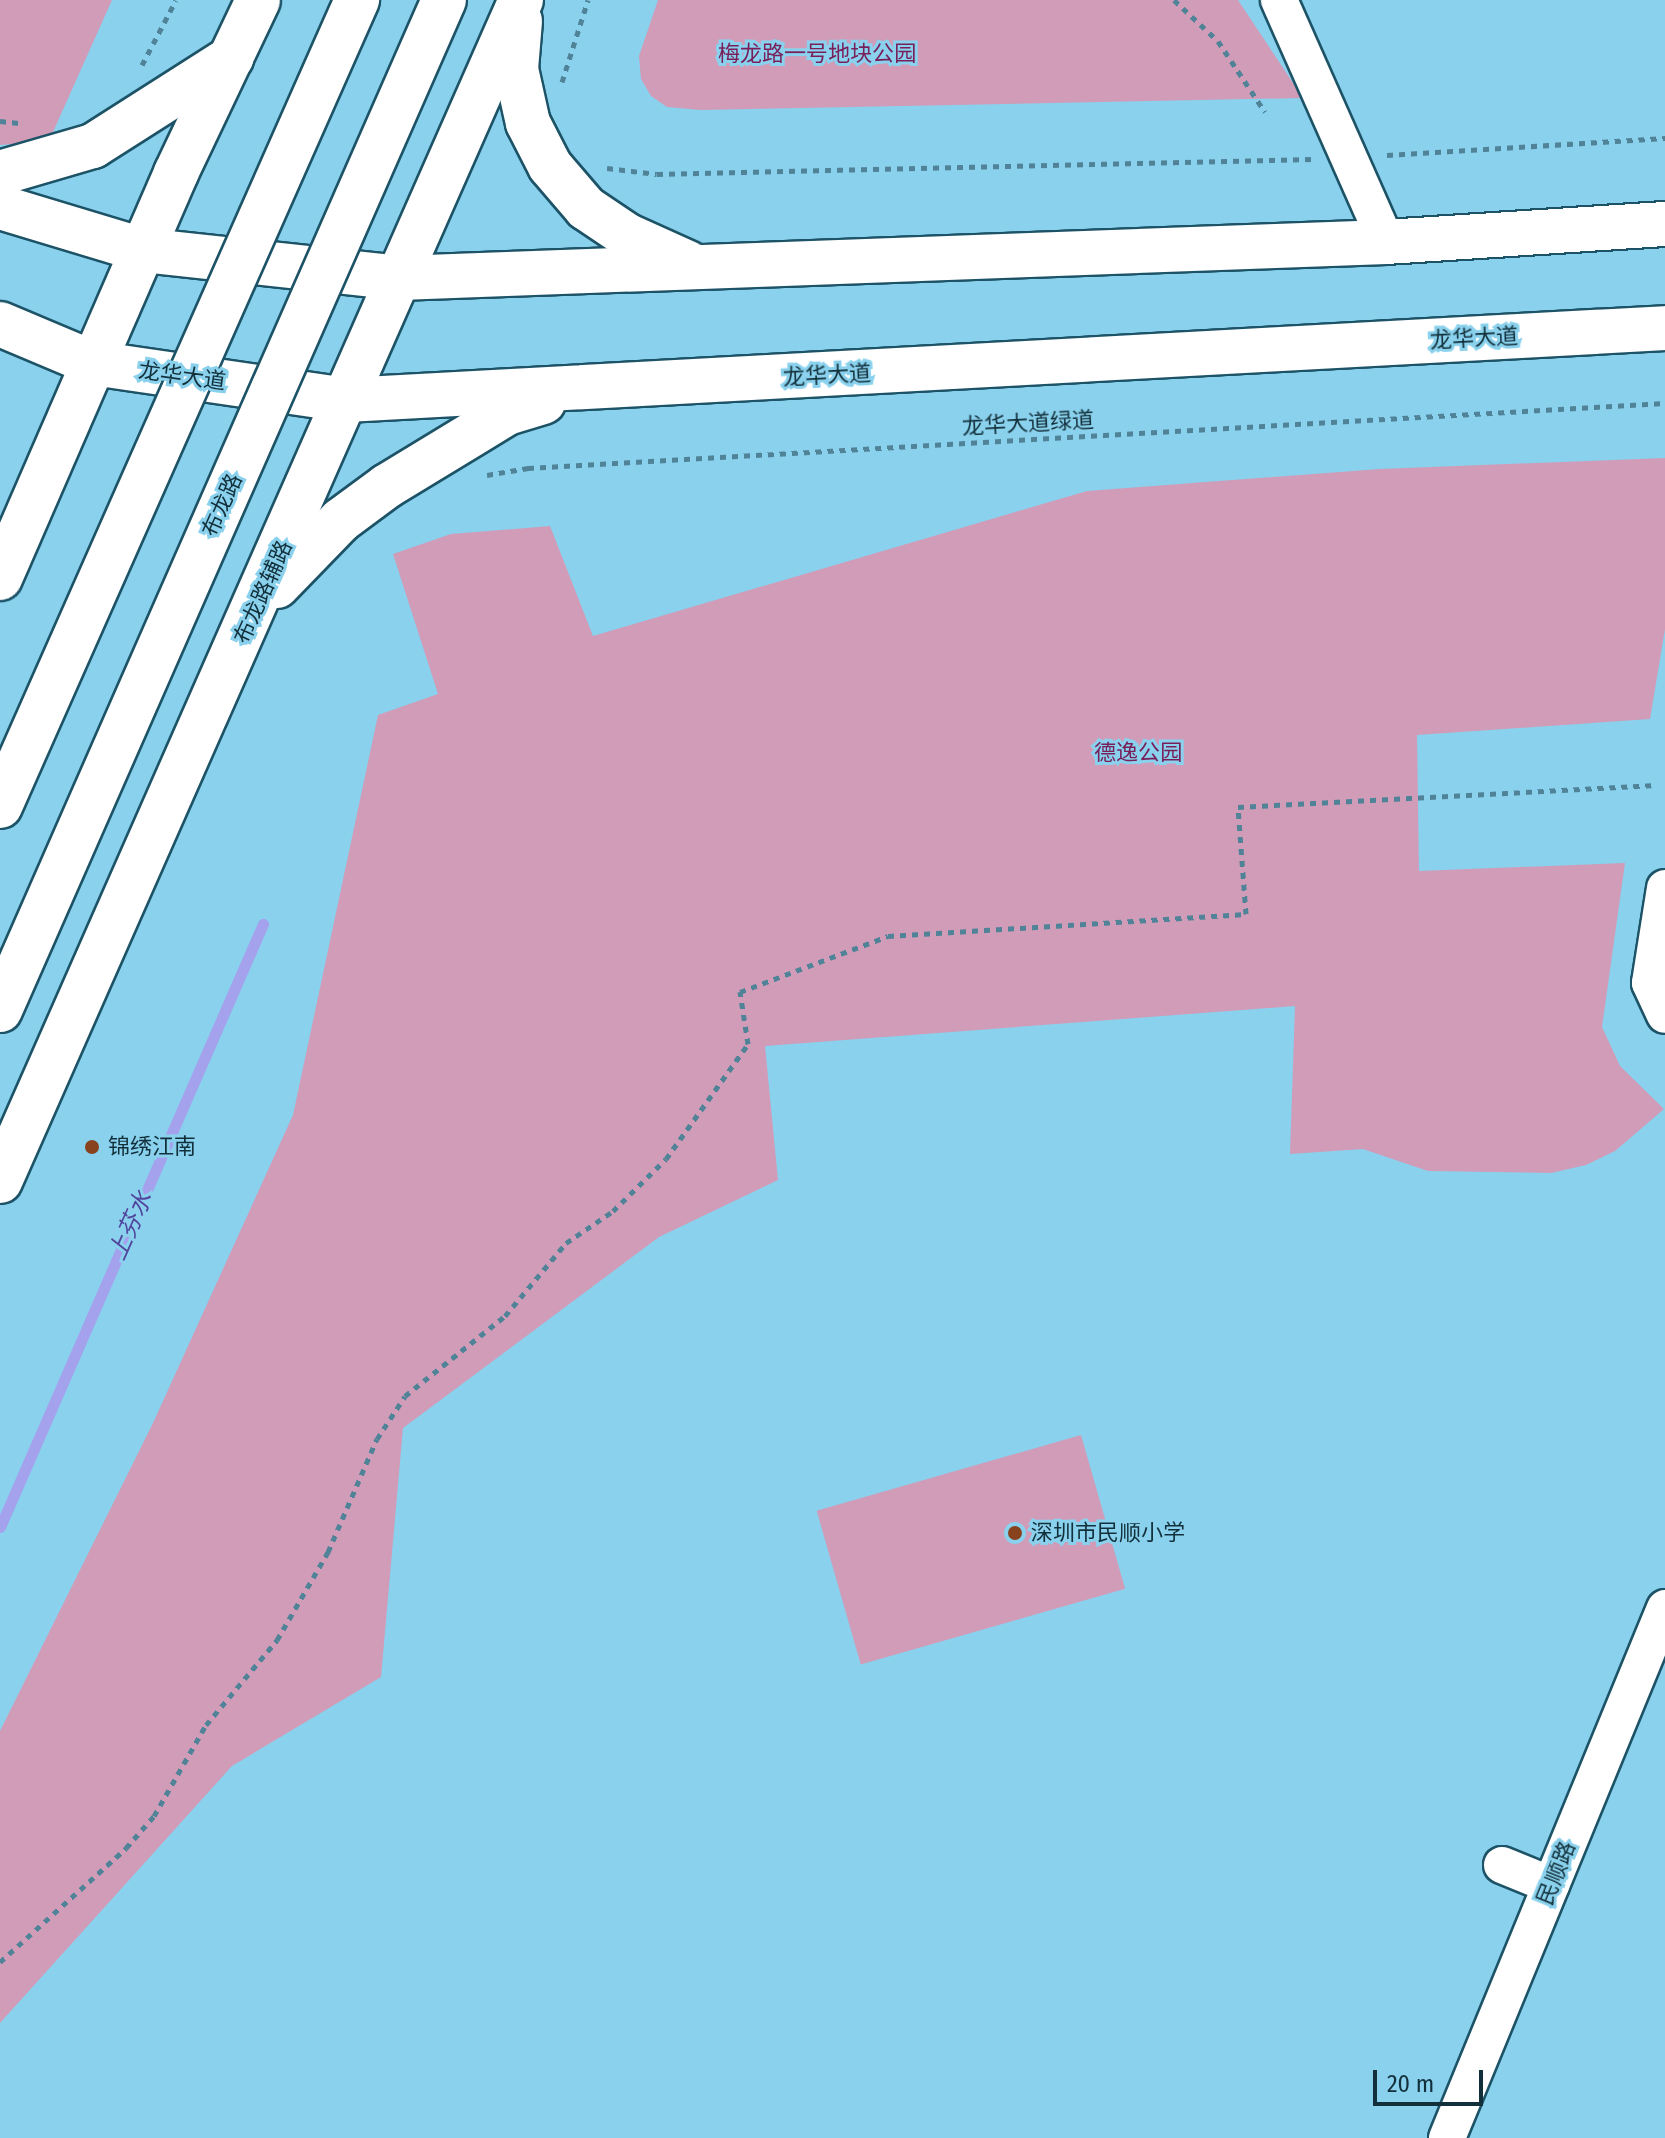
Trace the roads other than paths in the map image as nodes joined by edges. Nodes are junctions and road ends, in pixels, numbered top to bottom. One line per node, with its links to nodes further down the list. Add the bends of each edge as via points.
1 (258, 0): 6 (main road)
2 (357, 0): 21 (main road, bridge)
3 (444, 0): 23 (main road, 布龙路, bridge)
4 (521, 0): 12 (main road, via 516,69 528,123 550,166 586,208 626,235); 13 (main road, 布龙路辅路)
5 (1279, 0): 10 (street)
6 (231, 58): 7 (main road, via 93,146); 11 (main road)
7 (0, 173)
8 (0, 207): 11 (main road)
9 (1665, 224): 10 (main road)
10 (1386, 242): 12 (main road)
11 (142, 250): 13 (main road); 16 (main road)
12 (698, 267): 13 (main road)
13 (399, 278): 18 (main road, 布龙路辅路)
14 (0, 324): 16 (main road, 龙华大道)
15 (1665, 328): 17 (main road, 龙华大道)
16 (93, 363): 18 (main road, 龙华大道); 19 (main road)
17 (588, 388): 18 (main road, 龙华大道); 20 (main road, via 507,413 387,486 293,566)
18 (346, 400): 20 (main road, 布龙路辅路)
19 (0, 578)
20 (249, 622): 25 (main road, 布龙路辅路)
21 (0, 806)
22 (1665, 888): 24 (street, via 1650,983)
23 (0, 1010)
24 (1665, 1015)
25 (0, 1181)
26 (1665, 1608): 28 (street, 民顺路)
27 (1502, 1865): 28 (street)
28 (1551, 1885): 29 (street, 民顺路)
29 (1447, 2138)

